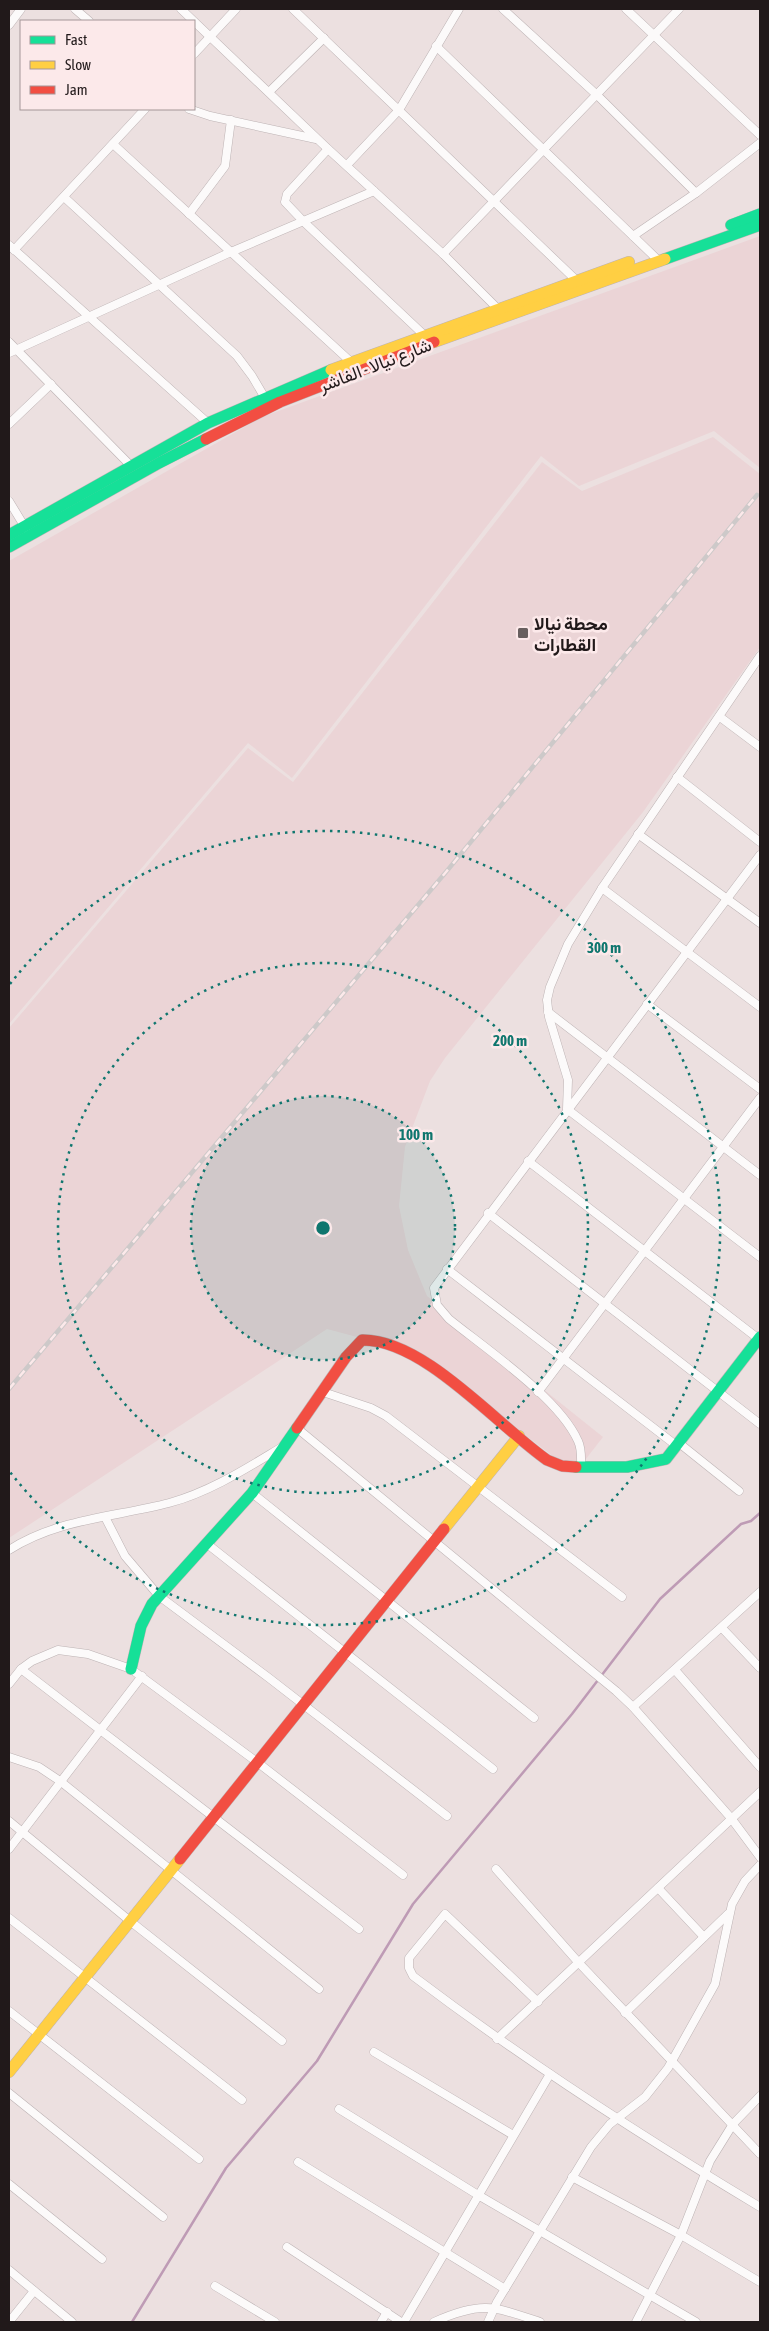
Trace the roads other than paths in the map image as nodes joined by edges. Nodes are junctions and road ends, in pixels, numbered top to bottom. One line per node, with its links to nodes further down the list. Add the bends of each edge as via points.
1 (21, 9): 13 (street)
2 (76, 9): 10 (street)
3 (181, 9): 11 (street)
4 (236, 9): 14 (street)
5 (293, 9): 16 (street)
6 (459, 9): 17 (street)
7 (503, 9): 20 (street)
8 (626, 9): 15 (street)
9 (679, 9): 15 (street)
10 (88, 20)
11 (193, 20)
12 (195, 22): 14 (street)
13 (9, 25)
14 (210, 36): 18 (street); 19 (street)
15 (654, 36): 20 (street); 25 (street)
16 (324, 38): 19 (street); 23 (street)
17 (436, 46): 23 (street); 30 (street)
18 (195, 53)
19 (269, 92): 26 (street)
20 (597, 95): 30 (street); 33 (street)
21 (144, 110): 28 (street)
22 (193, 110): 24 (street)
23 (399, 110): 31 (street); 35 (street)
24 (232, 120): 26 (street); 36 (street, via 225,166)
25 (760, 135)
26 (317, 139): 29 (street)
27 (760, 143): 33 (street)
28 (113, 144): 34 (street); 36 (street)
29 (328, 149): 31 (street); 38 (street, via 287,194 286,202)
30 (544, 151): 35 (street); 40 (street)
31 (347, 165): 32 (street)
32 (374, 191): 38 (street); 43 (street)
33 (696, 192): 40 (street)
34 (64, 197): 41 (street); 47 (street)
35 (495, 200): 43 (street); 46 (street)
36 (189, 214): 42 (street)
37 (760, 214): 44 (main road, شارع نيالا - الفاشر)
38 (304, 222): 42 (street); 50 (street)
39 (760, 225): 44 (main road, شارع نيالا - الفاشر)
40 (633, 236): 44 (street)
41 (12, 248): 49 (street)
42 (231, 252): 47 (street); 54 (street)
43 (443, 254): 48 (street)
44 (656, 257): 45 (main road, شارع نيالا - الفاشر)
45 (596, 279): 46 (main road, شارع نيالا - الفاشر); 48 (main road, شارع نيالا - الفاشر)
46 (576, 280): 48 (main road, شارع نيالا - الفاشر)
47 (160, 284): 49 (street); 56 (street, via 236,356)
48 (501, 312): 50 (main road, شارع نيالا - الفاشر); 56 (main road, شارع نيالا - الفاشر, via 355,371)
49 (87, 317): 52 (street); 58 (street)
50 (424, 335): 54 (main road, شارع نيالا - الفاشر)
51 (9, 342): 52 (street)
52 (17, 350): 53 (street); 55 (street)
53 (9, 353)
54 (351, 362): 56 (main road, شارع نيالا - الفاشر)
55 (51, 384): 57 (street); 59 (street)
56 (266, 402): 58 (main road, شارع نيالا - الفاشر); 61 (main road, شارع نيالا - الفاشر, via 159,463)
57 (9, 424)
58 (208, 424): 59 (main road, شارع نيالا - الفاشر)
59 (132, 466): 61 (main road, شارع نيالا - الفاشر)
60 (9, 501): 61 (street)
61 (27, 531): 62 (main road, شارع نيالا - الفاشر); 63 (main road, شارع نيالا - الفاشر)
62 (9, 535)
63 (9, 547)
64 (760, 656): 65 (street)
65 (720, 717): 66 (street); 67 (street)
66 (760, 748)
67 (677, 778): 68 (street); 69 (street)
68 (638, 834): 71 (street); 72 (street)
69 (760, 842)
70 (760, 855): 72 (street)
71 (602, 888): 74 (street); 77 (street, via 568,944 550,987)
72 (728, 898): 73 (street); 74 (street)
73 (760, 923)
74 (687, 952): 75 (street); 76 (street)
75 (647, 1004): 78 (street); 79 (street)
76 (760, 1007)
77 (548, 1012): 78 (street); 81 (street, via 568,1080)
78 (606, 1057): 81 (street); 82 (street)
79 (760, 1089)
80 (760, 1098): 82 (street)
81 (567, 1109): 83 (street); 85 (street)
82 (723, 1146): 84 (street); 85 (street)
83 (528, 1161): 86 (street); 87 (street)
84 (760, 1175)
85 (683, 1198): 87 (street); 88 (street)
86 (488, 1214): 89 (street); 90 (street)
87 (644, 1250): 90 (street); 91 (street)
88 (760, 1257)
89 (447, 1269): 92 (street); 94 (street, via 433,1291 437,1305)
90 (604, 1303): 92 (street); 95 (street)
91 (760, 1339): 95 (main road)
92 (563, 1358): 94 (street); 100 (street)
93 (323, 1392): 97 (main road); 98 (main road, via 357,1343 366,1338 380,1340 400,1348 426,1365); 102 (street, via 386,1416)
94 (538, 1392): 101 (street, via 574,1434 581,1450)
95 (718, 1392): 96 (street); 100 (main road)
96 (760, 1424)
97 (298, 1429): 99 (main road); 106 (street)
98 (519, 1436): 101 (main road, via 552,1462); 102 (main road)
99 (288, 1443): 104 (main road); 105 (street, via 200,1491 171,1502)
100 (678, 1444): 101 (main road, via 666,1459 655,1464); 103 (street)
101 (581, 1467)
102 (478, 1487): 106 (main road); 111 (street)
103 (739, 1491)
104 (252, 1493): 107 (main road); 112 (street)
105 (105, 1517): 108 (street, via 60,1526 24,1540); 110 (street, via 125,1556)
106 (434, 1542): 112 (main road); 122 (street)
107 (206, 1543): 110 (main road); 114 (street)
108 (9, 1550)
109 (760, 1592): 113 (street)
110 (159, 1596): 117 (main road, via 141,1626); 121 (street)
111 (622, 1597)
112 (387, 1601): 114 (main road); 123 (street)
113 (722, 1628): 115 (street); 118 (street)
114 (345, 1653): 121 (main road); 128 (street)
115 (760, 1668)
116 (21, 1669): 117 (street, via 58,1650 88,1654); 120 (street); 124 (street)
117 (130, 1669): 119 (street)
118 (675, 1670): 122 (street); 127 (street)
119 (142, 1676): 124 (street); 126 (street)
120 (9, 1684)
121 (304, 1704): 126 (main road); 131 (street)
122 (633, 1707): 133 (street)
123 (534, 1718)
124 (100, 1728): 129 (street); 132 (street)
125 (9, 1757): 129 (street, via 39,1767)
126 (257, 1762): 132 (main road); 141 (street)
127 (760, 1767)
128 (493, 1769)
129 (60, 1781): 135 (street); 140 (street)
130 (760, 1792): 133 (street)
131 (446, 1816)
132 (214, 1817): 140 (main road); 146 (street)
133 (731, 1818): 137 (street); 142 (street)
134 (9, 1822): 135 (street)
135 (23, 1833): 136 (street); 145 (street)
136 (9, 1849)
137 (760, 1857)
138 (760, 1865): 143 (street, via 741,1886)
139 (496, 1869): 148 (street)
140 (171, 1870): 145 (main road); 150 (street)
141 (403, 1875)
142 (658, 1888): 147 (street); 148 (street)
143 (729, 1914): 147 (street); 158 (street, via 715,1984)
144 (9, 1918): 149 (street)
145 (130, 1922): 149 (main road); 156 (street)
146 (359, 1929)
147 (704, 1937): 153 (street)
148 (579, 1963): 151 (street); 153 (street)
149 (85, 1977): 154 (main road); 163 (street)
150 (319, 1989)
151 (538, 2002): 155 (street); 155 (street, via 443,1914 409,1958 409,1968 413,1976)
152 (9, 2010): 154 (street)
153 (625, 2013): 158 (street)
154 (39, 2034): 159 (main road); 169 (street)
155 (497, 2039): 160 (street)
156 (282, 2041)
157 (374, 2052): 167 (street)
158 (672, 2062): 165 (street, via 657,2084); 166 (street)
159 (9, 2072)
160 (550, 2074): 165 (street); 167 (street)
161 (9, 2093): 176 (street)
162 (760, 2096): 166 (street)
163 (242, 2100)
164 (339, 2109): 174 (street)
165 (618, 2118): 171 (street); 172 (street, via 591,2147)
166 (733, 2124): 168 (street); 171 (street)
167 (512, 2135): 174 (street)
168 (760, 2154)
169 (199, 2159)
170 (298, 2162): 180 (street)
171 (704, 2174): 175 (street); 178 (street)
172 (572, 2177): 177 (street); 178 (street)
173 (9, 2184): 181 (street)
174 (478, 2196): 177 (street); 180 (street)
175 (760, 2207)
176 (163, 2217)
177 (540, 2231): 185 (street); 187 (street)
178 (681, 2235): 183 (street); 187 (street)
179 (288, 2246): 189 (street)
180 (445, 2252): 185 (street); 194 (street)
181 (102, 2259)
182 (9, 2270): 186 (street)
183 (760, 2282)
184 (215, 2286): 192 (street)
185 (505, 2289): 188 (street)
186 (34, 2291): 190 (street); 191 (street)
187 (649, 2295): 198 (street); 199 (street)
188 (494, 2307): 195 (street, via 468,2309); 196 (street); 197 (street)
189 (387, 2312): 193 (street); 194 (street)
190 (9, 2322)
191 (72, 2322)
192 (275, 2322)
193 (380, 2322)
194 (402, 2322)
195 (434, 2322)
196 (488, 2322)
197 (540, 2322)
198 (636, 2322)
199 (696, 2322)

